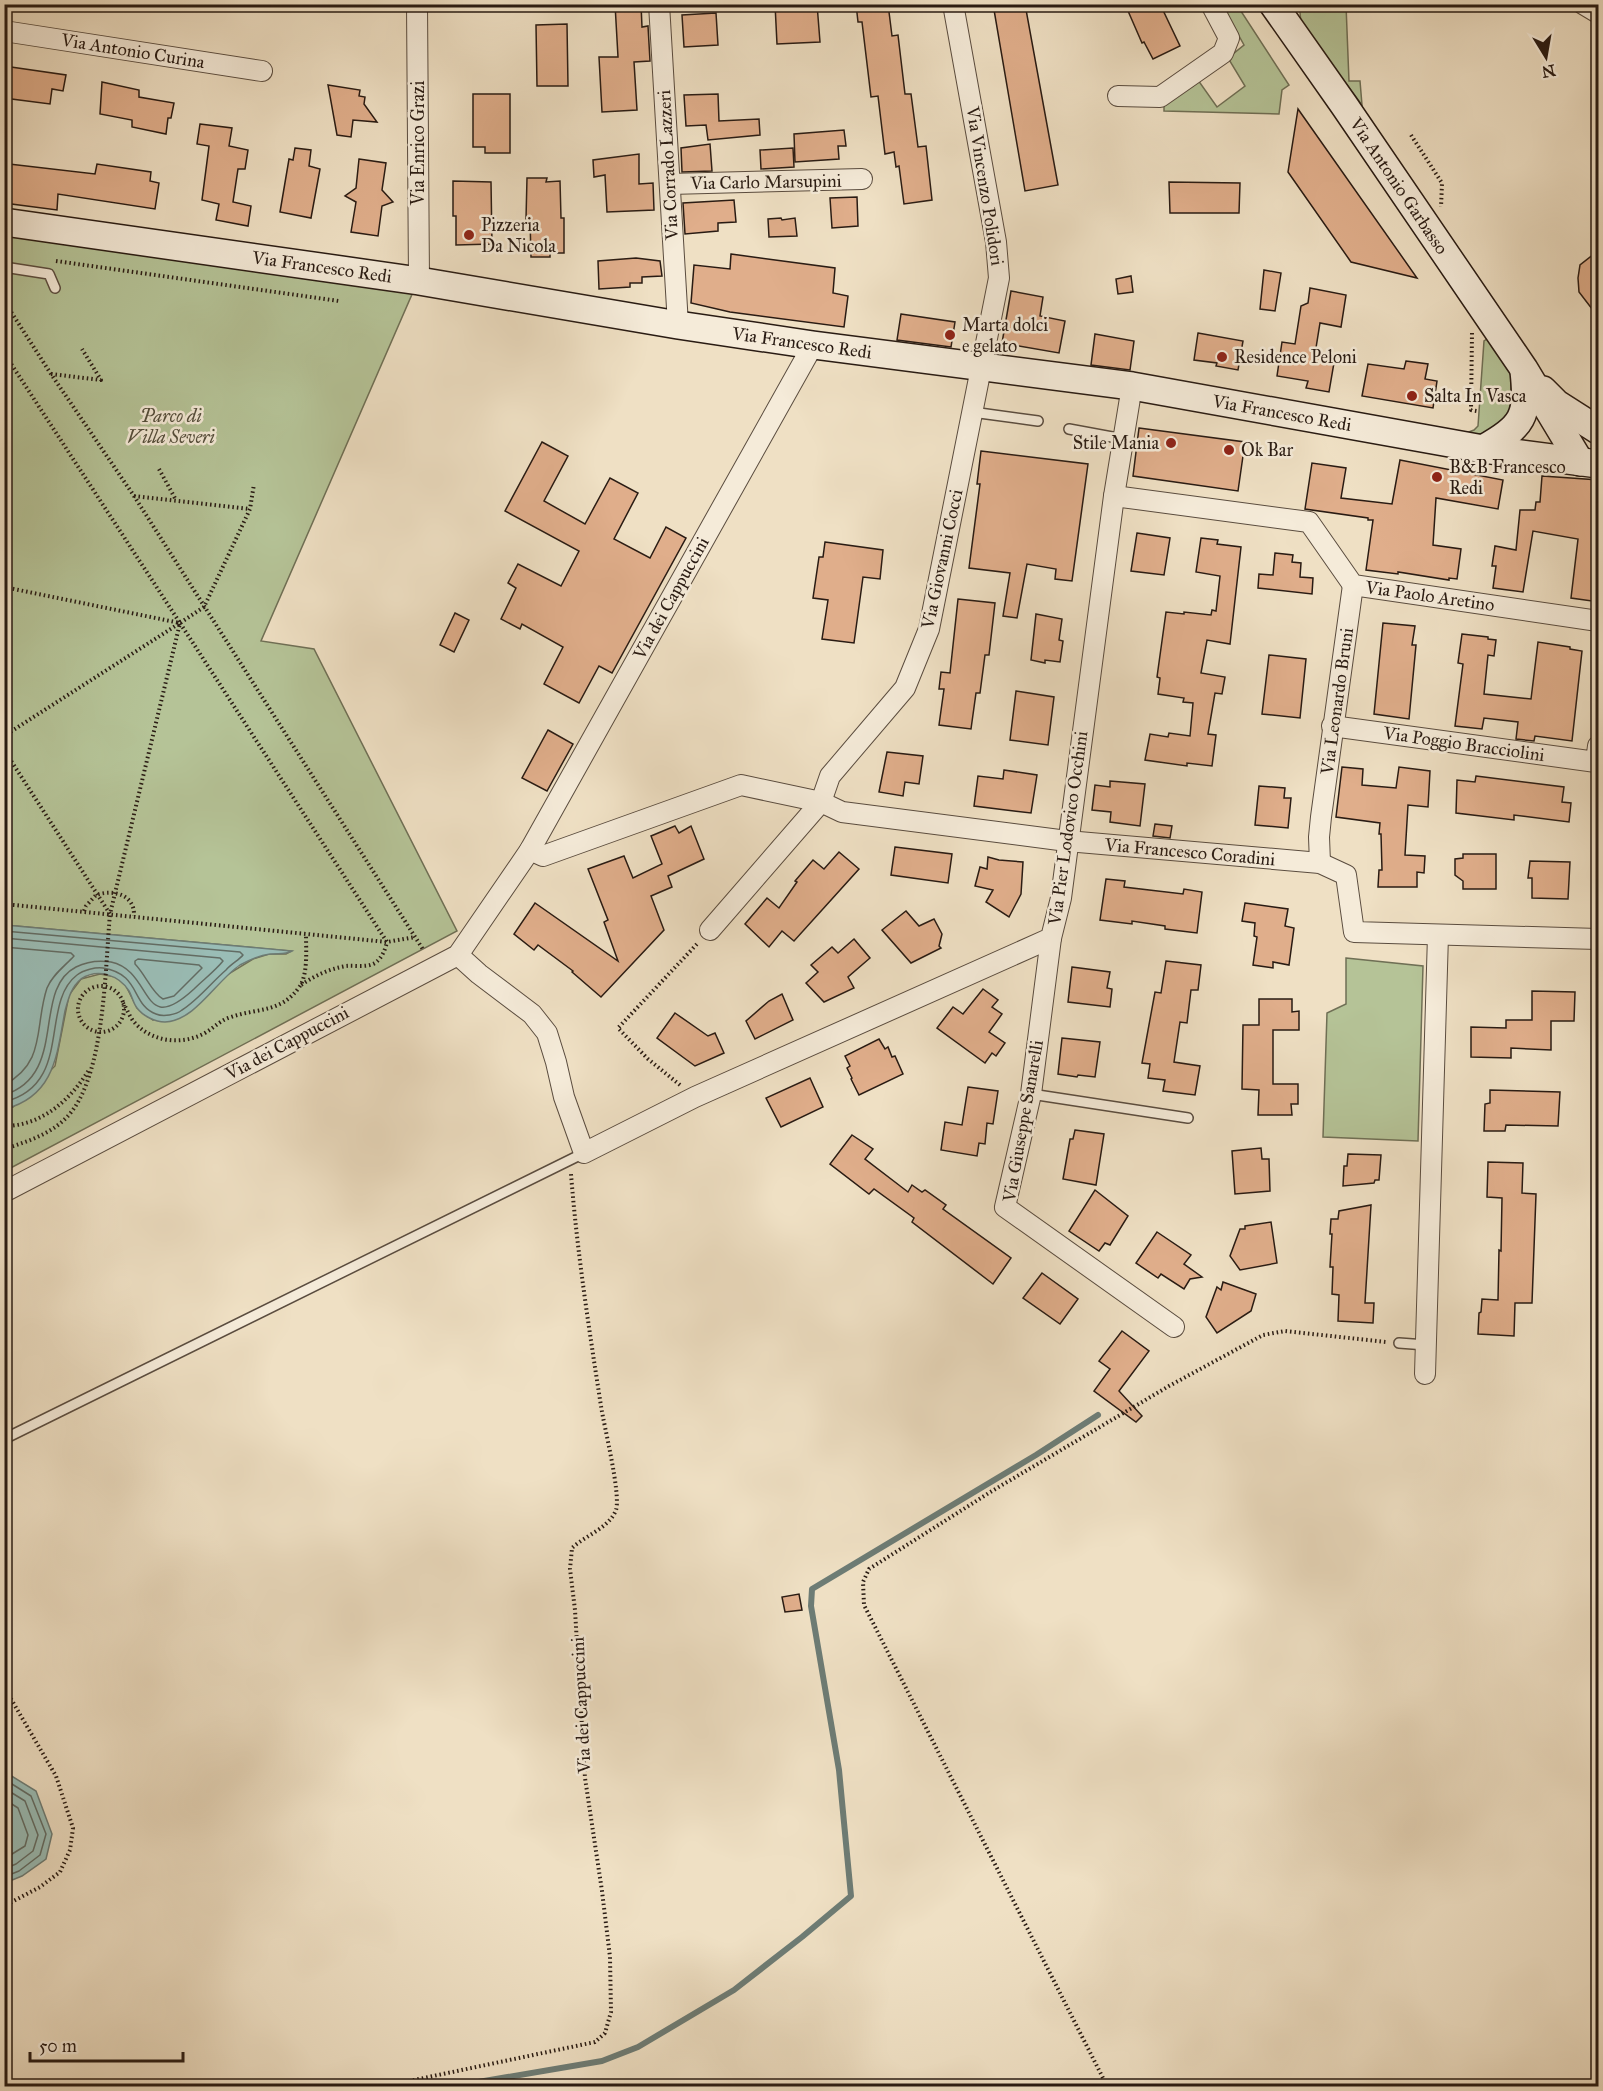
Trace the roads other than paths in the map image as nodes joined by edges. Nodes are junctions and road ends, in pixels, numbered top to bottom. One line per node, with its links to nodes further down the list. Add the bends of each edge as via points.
1 (417, 4): 15 (street, Via Enrico Grazi)
2 (659, 4): 12 (street, Via Corrado Lazzeri)
3 (953, 4): 19 (street, Via Vincenzo Polidori, via 996,242 999,278)
4 (1211, 4): 10 (street, via 1229,38 1223,53 1160,96)
5 (1583, 4): 7 (street)
6 (1284, 10): 20 (street, Via Antonio Garbasso)
7 (1599, 13)
8 (4, 31): 9 (street, Via Antonio Curina)
9 (262, 71)
10 (1118, 96)
11 (862, 179): 12 (street, Via Carlo Marsupini)
12 (670, 184): 17 (street, Via Corrado Lazzeri)
13 (4, 222): 15 (street, Via Francesco Redi)
14 (4, 267): 16 (lane, via 49,274)
15 (419, 281): 17 (street, Via Francesco Redi)
16 (55, 288)
17 (678, 325): 18 (street, Via Francesco Redi)
18 (813, 345): 19 (street, Via Francesco Redi); 36 (street, Via dei Cappuccini)
19 (981, 368): 21 (street, Via Francesco Redi); 22 (street, Via Giovanni Cocci)
20 (1524, 369): 25 (street, Via Antonio Garbasso, via 1557,404); 27 (street, via 1524,414 1514,429); 28 (street, Via Antonio Garbasso)
21 (1132, 386): 26 (street, Via Pier Lodovico Occhini); 27 (street, Via Francesco Redi)
22 (972, 412): 23 (lane); 34 (street, Via Giovanni Cocci, via 929,629 905,688 830,776)
23 (1038, 421)
24 (1069, 429): 26 (lane)
25 (1599, 430)
26 (1124, 439): 29 (street, Via Pier Lodovico Occhini)
27 (1483, 449): 28 (street, Via Francesco Redi)
28 (1589, 463)
29 (1114, 496): 30 (street, Via Paolo Aretino, via 1309,522); 35 (street, Via Pier Lodovico Occhini)
30 (1353, 585): 31 (street, Via Paolo Aretino); 32 (street, Via Leonardo Bruni)
31 (1599, 621)
32 (1332, 726): 33 (street, Via Poggio Bracciolini); 37 (street, Via Leonardo Bruni, via 1319,837)
33 (1597, 754)
34 (821, 802): 35 (street, Via Francesco Coradini, via 843,812); 36 (street, via 741,785 543,856); 38 (street, Via Giovanni Cocci)
35 (1067, 841): 37 (street, Via Francesco Coradini); 40 (street, Via Pier Lodovico Occhini, via 1061,898)
36 (530, 850): 42 (street, Via dei Cappuccini)
37 (1320, 863): 39 (street, Via Francesco Coradini, via 1346,875 1354,932)
38 (710, 930)
39 (1438, 935): 41 (street, Via Francesco Coradini); 49 (street)
40 (1051, 938): 43 (street, Via Giuseppe Sanarelli); 45 (street, Via Pier Lodovico Occhini, via 695,1097)
41 (1599, 939)
42 (458, 955): 45 (street, via 532,1014 547,1033); 46 (street, Via dei Cappuccini)
43 (1031, 1094): 44 (lane); 47 (street, Via Giuseppe Sanarelli, via 1005,1208)
44 (1188, 1119)
45 (577, 1157): 51 (lane)
46 (4, 1192)
47 (1174, 1327)
48 (1399, 1343): 49 (lane)
49 (1426, 1345): 50 (street)
50 (1425, 1374)
51 (4, 1439)

